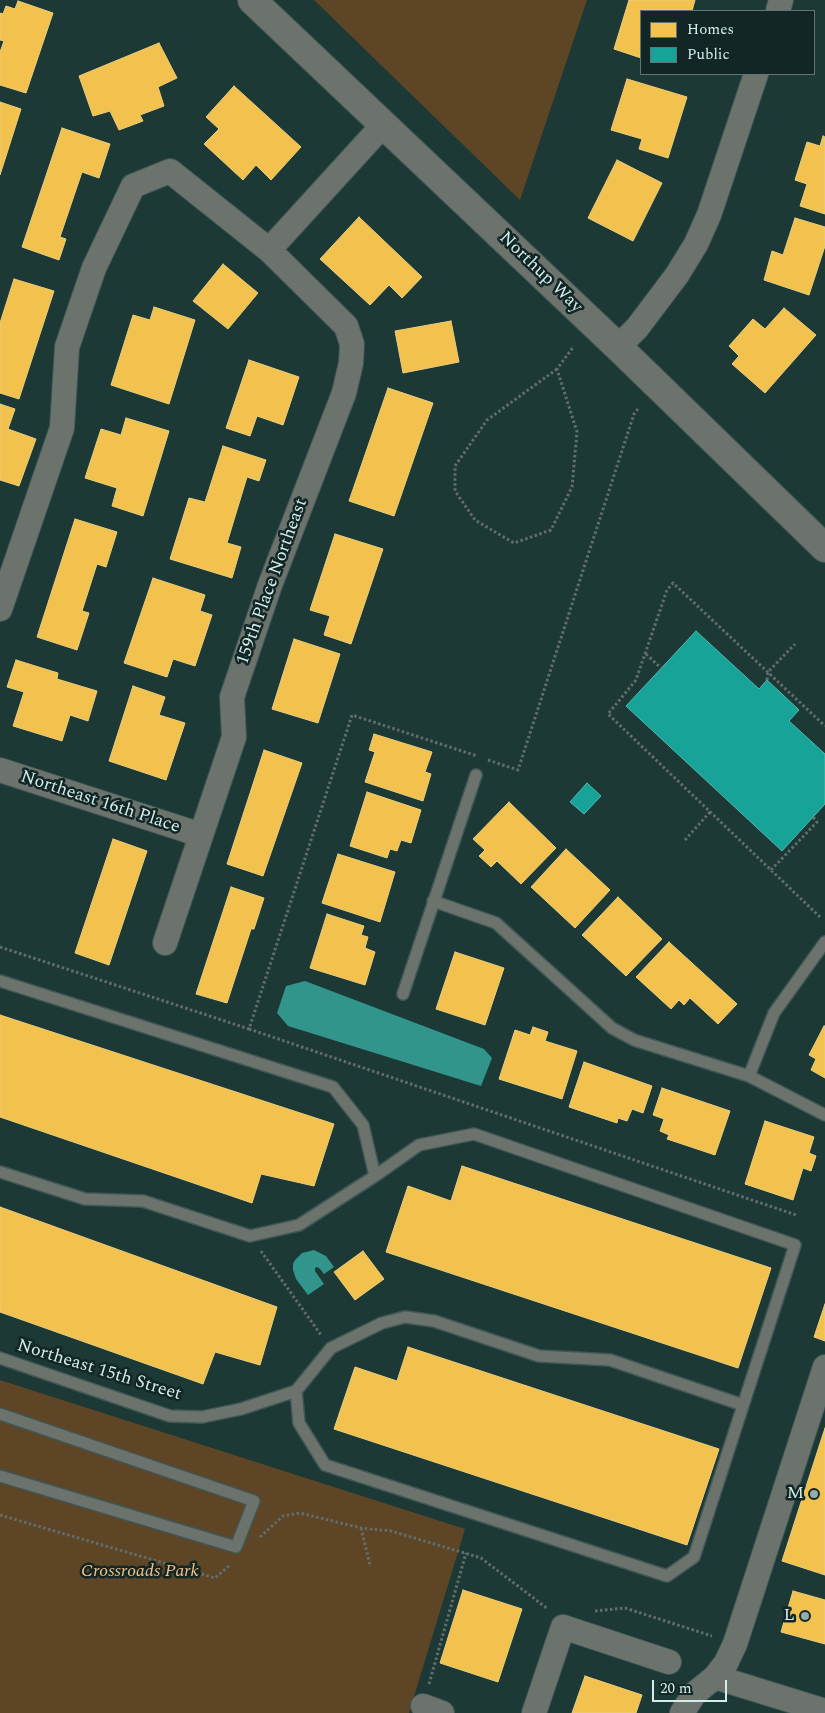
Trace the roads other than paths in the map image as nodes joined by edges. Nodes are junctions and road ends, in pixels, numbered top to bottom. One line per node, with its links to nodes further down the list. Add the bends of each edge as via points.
1 (252, 0): 3 (street, Northup Way)
2 (756, 75): 5 (street, via 709,215 696,244 637,328)
3 (384, 124): 4 (street); 5 (street, Northup Way)
4 (269, 250): 7 (street, 159th Place Northeast, via 170,171 133,186 94,268 67,348 62,428); 10 (street, 159th Place Northeast, via 346,326 352,344 351,363 344,392 270,585 232,697 234,738)
5 (618, 347): 6 (street, Northup Way)
6 (825, 548)
7 (0, 609)
8 (0, 770): 10 (street, Northeast 16th Place)
9 (476, 775): 11 (lane)
10 (201, 835): 13 (street, 159th Place Northeast)
11 (433, 901): 15 (lane); 16 (lane, via 496,923 619,1032 634,1040)
12 (825, 942): 16 (lane, via 774,1013)
13 (165, 943)
14 (0, 981): 19 (lane, via 332,1087 362,1125)
15 (403, 994)
16 (749, 1076): 17 (lane)
17 (825, 1115)
18 (0, 1172): 19 (lane, via 85,1199 143,1201 250,1236 300,1225)
19 (375, 1176): 23 (lane, via 419,1145 474,1134 795,1245)
20 (0, 1358): 22 (lane, Northeast 15th Street, via 170,1416 202,1417 241,1409)
21 (825, 1366): 27 (street, via 736,1644)
22 (296, 1390): 23 (lane, via 331,1348 382,1323 405,1317 434,1321 539,1356 610,1360); 23 (lane, via 299,1423 325,1465 667,1576 694,1557)
23 (743, 1405)
24 (0, 1414): 25 (lane, via 254,1502 236,1547)
25 (0, 1476)
26 (669, 1662): 29 (street, via 563,1628)
27 (715, 1677): 28 (street); 30 (street, via 694,1694)
28 (825, 1711)
29 (534, 1713)
30 (682, 1713)

